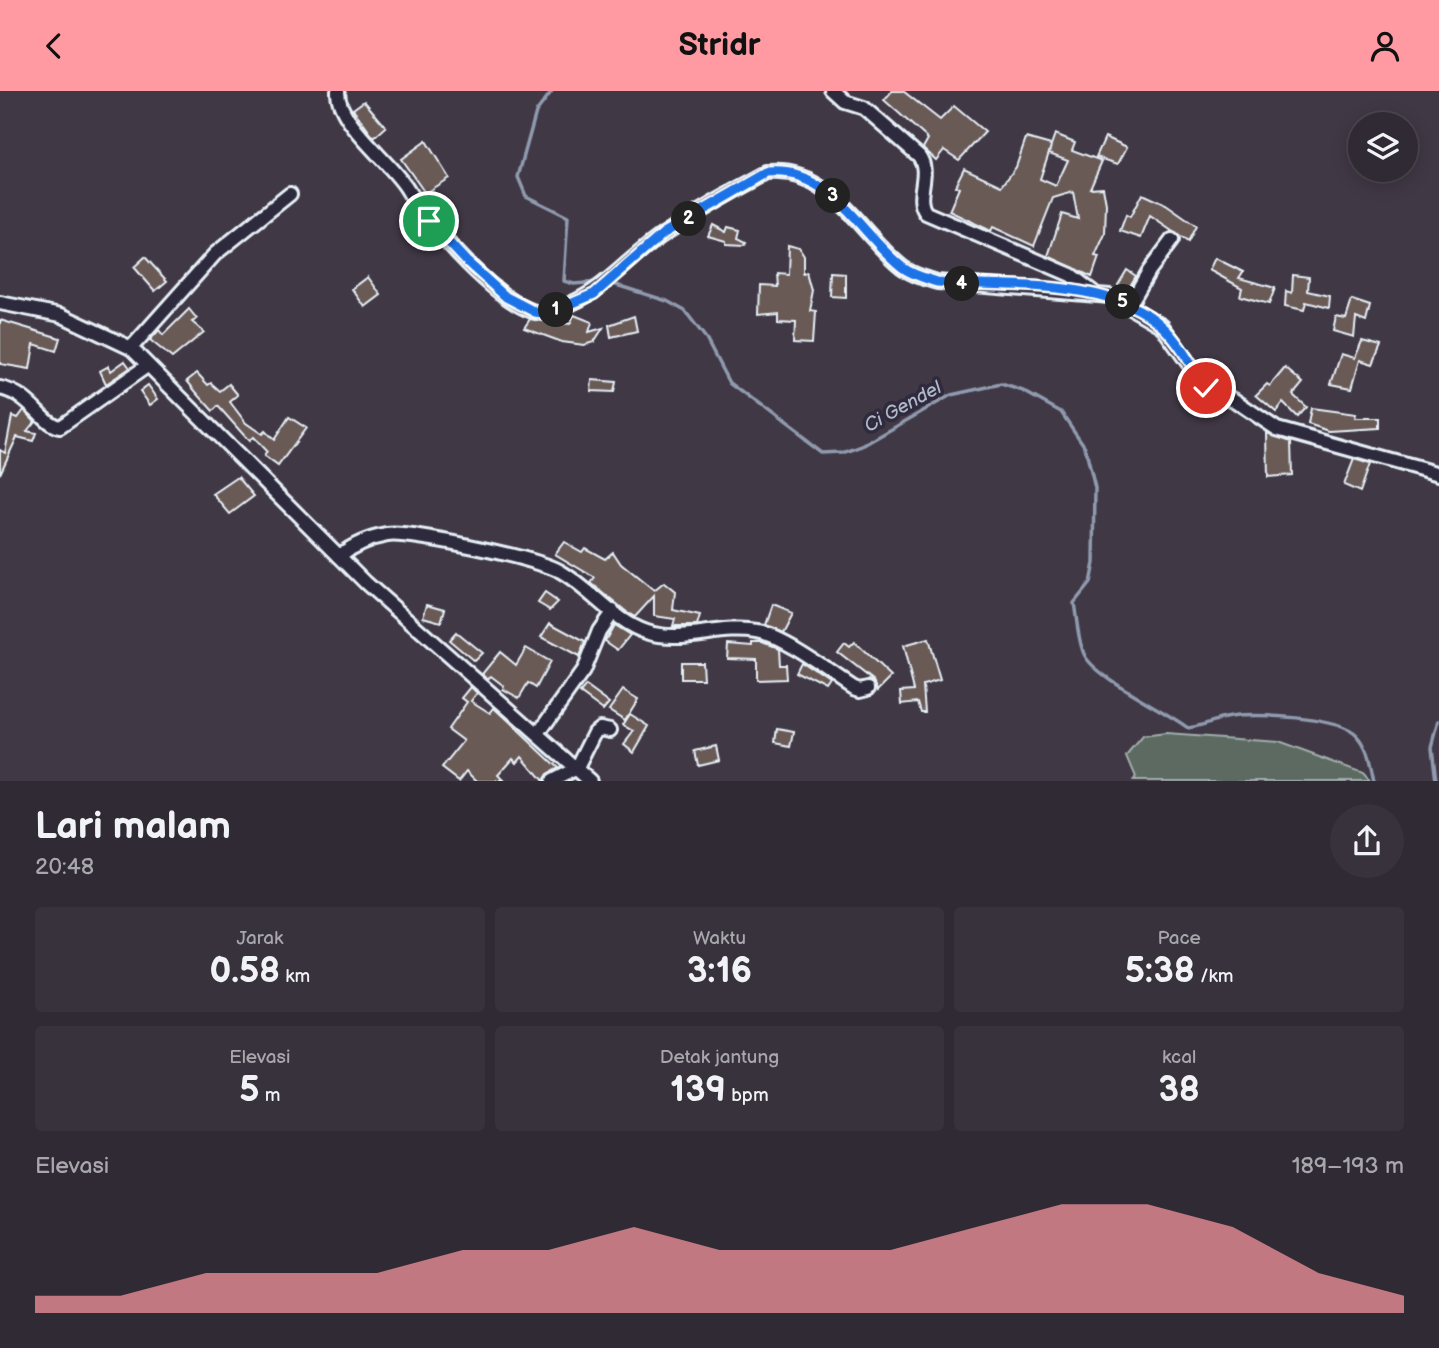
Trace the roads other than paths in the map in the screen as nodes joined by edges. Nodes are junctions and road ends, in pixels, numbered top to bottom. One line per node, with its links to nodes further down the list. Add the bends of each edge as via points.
1 (338, 91): 5 (street, via 341,107 357,130 392,168 423,213 506,297 535,312 547,314 594,294 664,233 761,177 782,172 816,183 915,275 947,283)
2 (833, 91): 5 (street, via 845,102 864,108 922,161 921,203 926,213 1071,275)
3 (290, 194): 8 (street, via 215,254)
4 (1172, 240): 7 (street)
5 (1093, 292): 7 (street)
6 (0, 303): 8 (street, via 61,315)
7 (1130, 305): 11 (street, via 1162,325 1206,388 1234,400 1277,429)
8 (131, 348): 9 (street)
9 (146, 366): 10 (street, via 60,427 50,424 25,398); 12 (street, via 191,405)
10 (2, 391)
11 (1439, 474)
12 (339, 556): 13 (street, via 354,545 388,534 425,536 555,568); 16 (street)
13 (613, 611): 14 (street, via 629,625 669,637 764,633 854,688); 16 (street, via 599,631 583,671)
14 (868, 688)
15 (610, 730): 17 (street, via 595,732)
16 (538, 734): 17 (street)
17 (577, 768): 18 (street); 19 (street)
18 (552, 781)
19 (590, 781)

